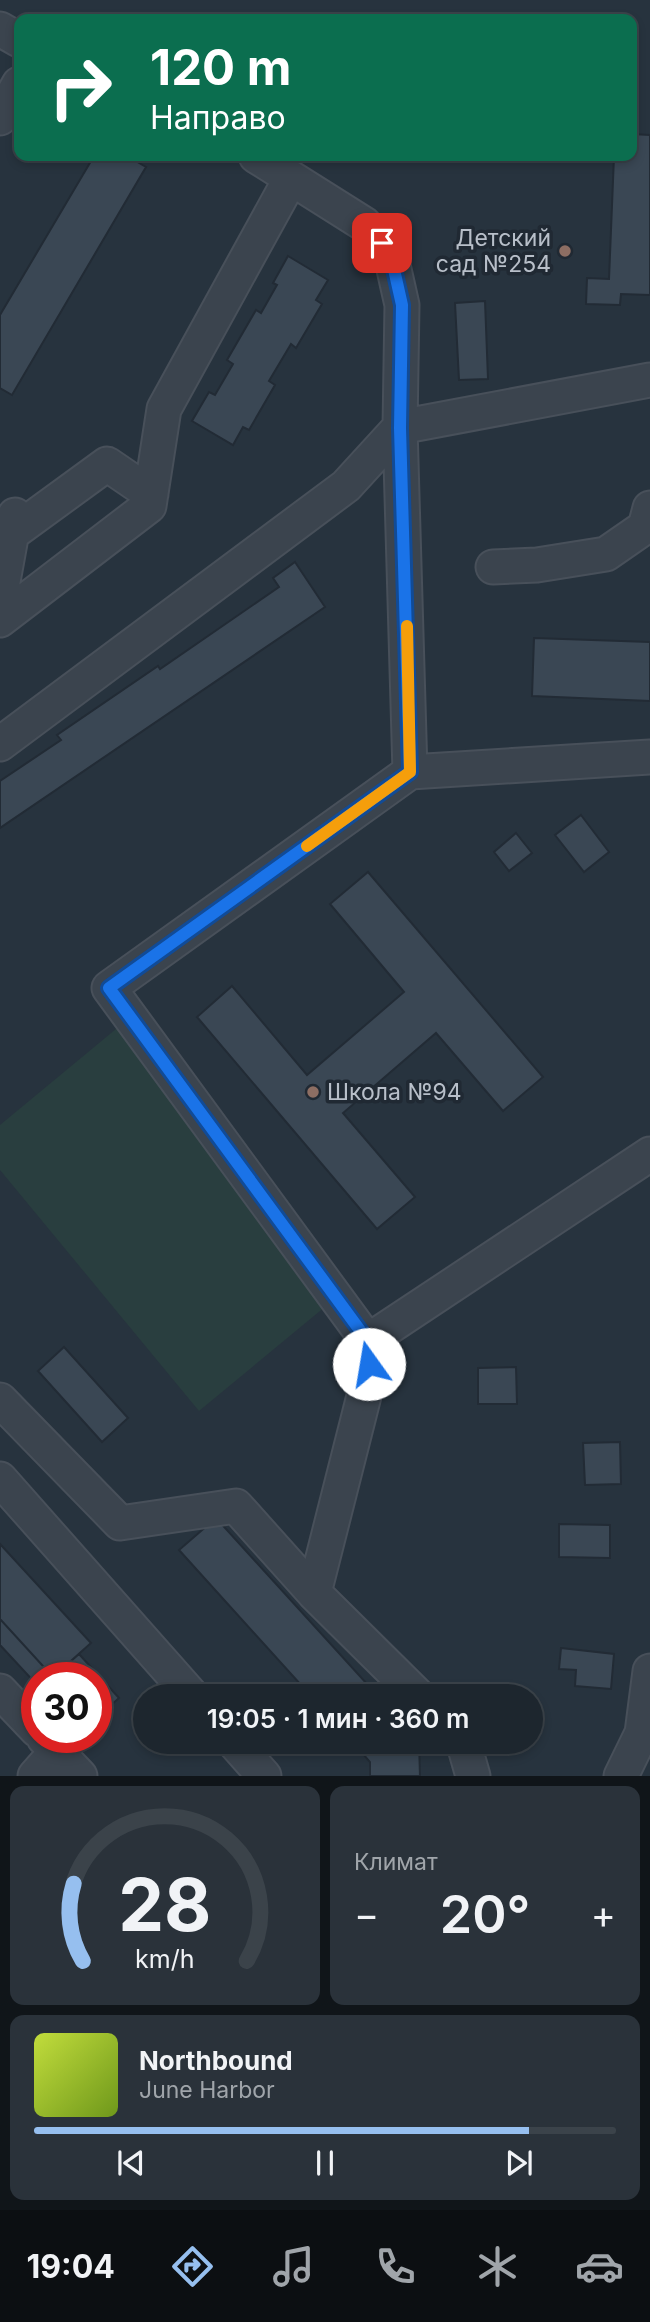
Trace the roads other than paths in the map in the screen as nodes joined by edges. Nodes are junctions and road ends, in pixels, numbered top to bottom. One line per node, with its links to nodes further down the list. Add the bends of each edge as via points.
1 (14, 93): 2 (street)
2 (0, 118)
3 (264, 161): 4 (street)
4 (291, 178): 6 (street, via 364,224 382,243 393,265 402,305); 7 (street, via 163,409)
5 (650, 380): 6 (street)
6 (400, 428): 12 (street, via 345,486); 14 (street)
7 (151, 494): 10 (street, via 107,464 13,524); 11 (street, via 149,506)
8 (650, 508): 9 (street, via 645,527 606,554)
9 (493, 567)
10 (0, 598)
11 (0, 620)
12 (0, 744)
13 (650, 757): 14 (street)
14 (410, 772): 19 (street, via 109,988 370,1344 367,1384)
15 (650, 1154): 16 (street)
16 (380, 1333)
17 (0, 1400): 19 (street, via 120,1523 236,1506)
18 (0, 1479): 21 (street)
19 (314, 1593): 22 (street)
20 (650, 1671): 25 (street)
21 (181, 1684)
22 (406, 1684)
23 (0, 1691): 24 (street)
24 (21, 1713)
25 (646, 1737): 34 (street)
26 (42, 1753): 30 (street)
27 (58, 1753): 31 (street)
28 (245, 1754): 32 (street)
29 (467, 1754): 33 (street)
30 (35, 1776)
31 (80, 1776)
32 (264, 1776)
33 (473, 1776)
34 (621, 1776)

